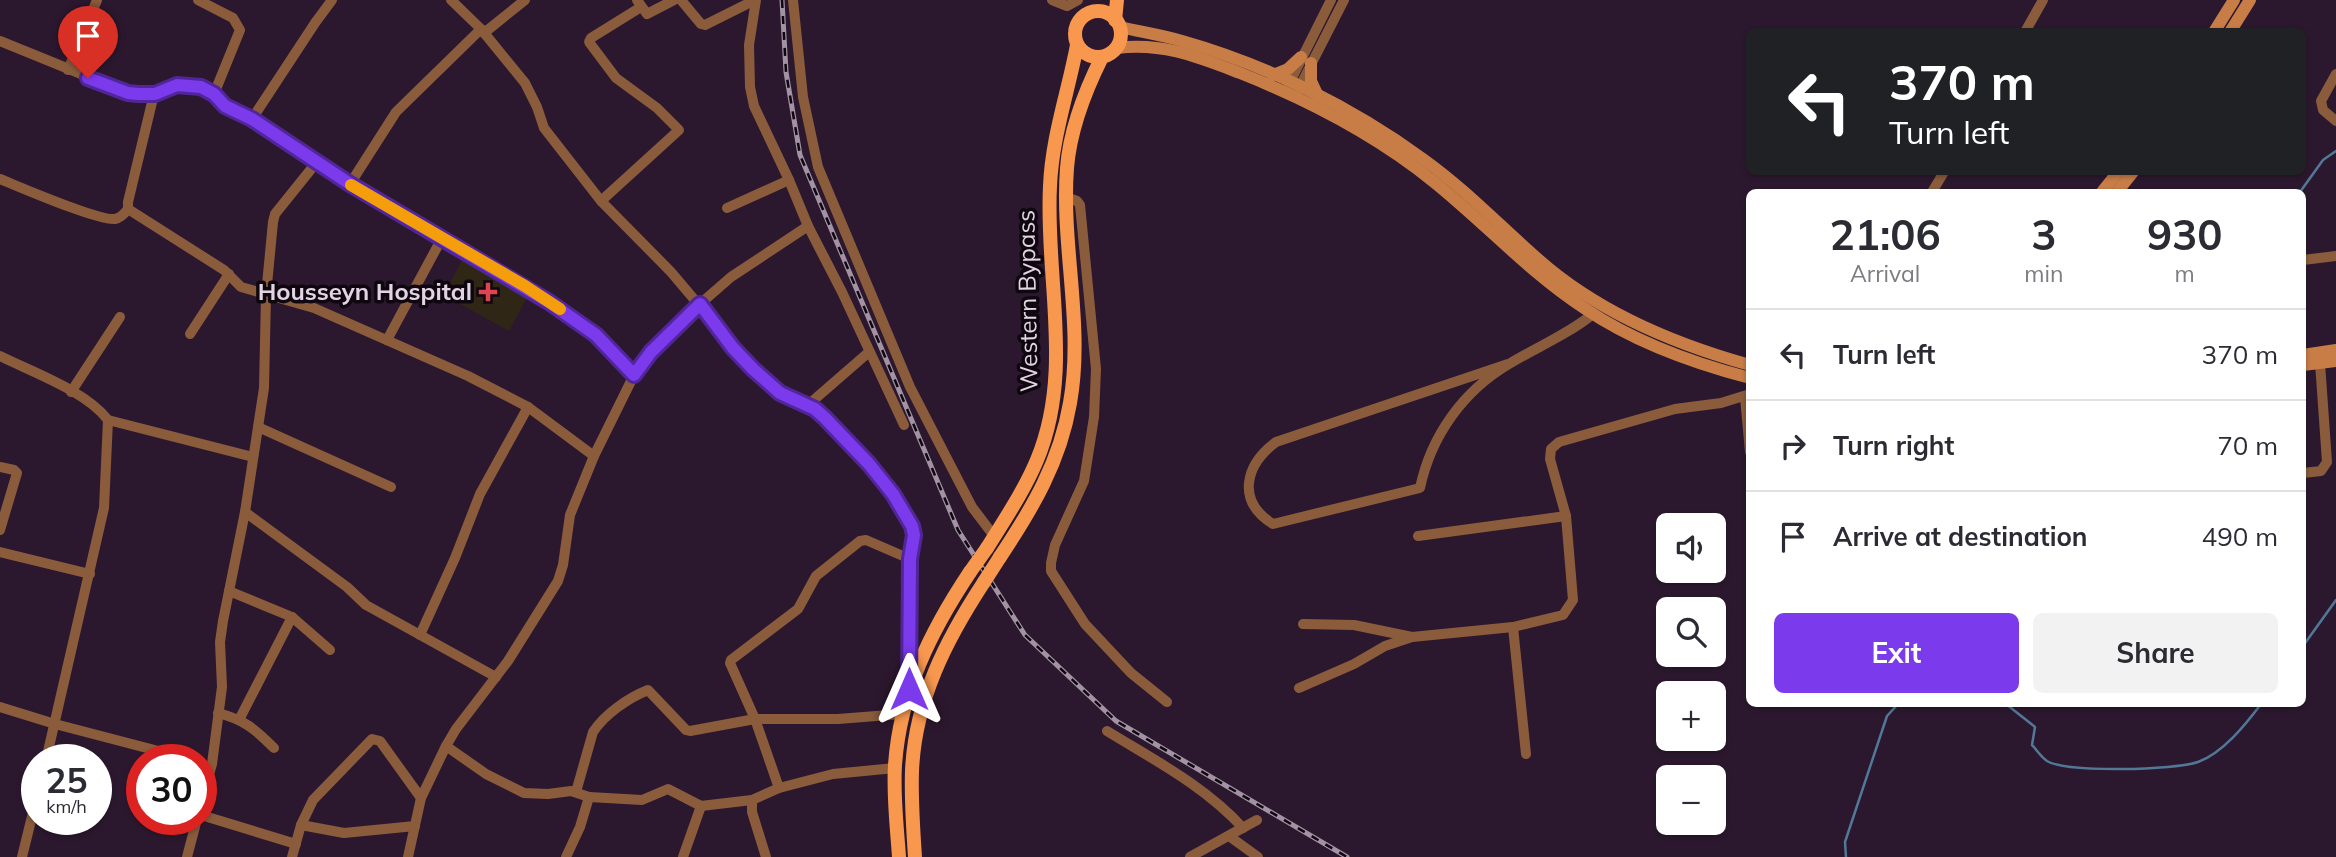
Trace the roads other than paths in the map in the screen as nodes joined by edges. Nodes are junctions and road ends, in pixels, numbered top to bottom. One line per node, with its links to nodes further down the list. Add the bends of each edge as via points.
1 (97, 0): 30 (street)
2 (198, 0): 35 (street, via 233,18 240,30)
3 (332, 0): 37 (street)
4 (452, 0): 24 (street)
5 (525, 0): 24 (street)
6 (674, 0): 18 (street, via 650,14)
7 (681, 0): 8 (street, via 705,25)
8 (755, 0): 43 (street, via 750,87 754,106)
9 (793, 0): 89 (street, via 803,97 818,167 910,387)
10 (1052, 0): 11 (street, via 1067,6)
11 (1078, 0)
12 (1117, 0): 20 (main road)
13 (1331, 0): 29 (street)
14 (1344, 0): 29 (street)
15 (2043, 0): 21 (street)
16 (2234, 0): 22 (main road)
17 (2250, 0): 23 (main road)
18 (639, 3): 48 (street, via 589,42 616,78 680,130)
19 (1090, 6): 20 (main road); 26 (main road, via 1076,27)
20 (1118, 23): 27 (main road, via 1121,40); 32 (main road, via 1181,40)
21 (2027, 28)
22 (2216, 28)
23 (2232, 28)
24 (483, 31): 44 (street, via 401,106); 48 (street, via 525,83 544,128)
25 (0, 41): 30 (street)
26 (1077, 45): 28 (main road); 89 (main road, Western Bypass, via 1056,130 1049,188 1056,332 1053,402 1038,459)
27 (1116, 48): 28 (main road); 33 (main road, via 1149,46 1180,51)
28 (1102, 57): 47 (main road, Western Bypass, via 1072,135)
29 (1306, 60): 32 (main road); 33 (street); 36 (main road)
30 (68, 70): 34 (street, via 128,93)
31 (2336, 74): 38 (street, via 2320,101)
32 (1273, 75): 33 (main road)
33 (1292, 89): 36 (main road); 58 (main road, via 1416,168 1529,268)
34 (155, 94): 35 (street, via 191,84); 50 (street)
35 (214, 94): 37 (street, via 225,106)
36 (1318, 96): 69 (main road, via 1423,159 1540,261 1594,300 1661,335)
37 (252, 119): 39 (street)
38 (2336, 121)
39 (316, 163): 44 (street); 56 (street, via 275,214)
40 (2116, 175): 45 (main road)
41 (2131, 175): 46 (main road)
42 (0, 179): 50 (street, via 114,219)
43 (789, 180): 49 (street); 51 (street)
44 (350, 184): 52 (street)
45 (2104, 189)
46 (2119, 189)
47 (1066, 197): 103 (street, via 1080,205 1096,369 1084,481 1055,545 1051,571 1085,624 1131,673); 141 (main road, Western Bypass, bridge, via 1074,334 1071,401 1063,438 1052,469 945,647 924,696 912,769)
48 (601, 201): 57 (street)
49 (727, 208)
50 (128, 209): 55 (street)
51 (808, 226): 57 (street, via 731,277); 63 (street)
52 (442, 238): 61 (street); 71 (street, via 585,326)
53 (2336, 256): 54 (street)
54 (2306, 260)
55 (229, 274): 56 (street, via 241,287); 60 (street)
56 (266, 295): 61 (street, via 314,308); 79 (street, via 264,388)
57 (700, 304): 71 (street); 75 (street, via 753,369 780,393)
58 (1593, 314): 68 (street); 72 (main road, via 1658,347)
59 (120, 317): 73 (street)
60 (190, 334)
61 (387, 340): 76 (street)
62 (2336, 351): 64 (main road)
63 (869, 352): 75 (street); 78 (street)
64 (2306, 355)
65 (0, 356): 73 (street)
66 (2336, 361): 67 (main road)
67 (2320, 363): 70 (main road); 83 (street, via 2327,462 2321,471)
68 (1508, 364): 68 (street, via 1457,407 1424,466 1420,488 1273,524 1259,516 1249,483 1253,464 1276,442)
69 (1746, 364)
70 (2306, 365)
71 (634, 375): 80 (street)
72 (1746, 376)
73 (71, 392): 77 (street)
74 (1746, 396): 86 (street, via 1559,442 1551,449 1550,459)
75 (808, 405): 91 (street, via 834,427 893,494 912,526)
76 (528, 407): 80 (street); 97 (street, via 480,494)
77 (108, 420): 81 (street); 92 (street, via 104,508)
78 (904, 425)
79 (258, 427): 81 (street); 84 (street)
80 (594, 456): 100 (street, via 570,515 558,581)
81 (253, 457): 85 (street)
82 (0, 467): 87 (street, via 17,473)
83 (2306, 473)
84 (391, 487)
85 (245, 512): 93 (street); 97 (street, via 366,605)
86 (1566, 516): 88 (street); 96 (street, via 1570,608 1563,615)
87 (0, 530)
88 (1418, 536)
89 (990, 542): 102 (main road, Western Bypass, bridge, via 933,631)
90 (0, 552): 92 (street)
91 (910, 559): 102 (street); 108 (street, via 860,541 820,572 798,609 732,660)
92 (90, 574): 109 (street)
93 (229, 591): 94 (street); 105 (street, via 220,642)
94 (292, 617): 99 (street); 107 (street)
95 (1304, 624): 98 (street, via 1354,625)
96 (1513, 626): 98 (street); 116 (street)
97 (420, 635): 100 (street)
98 (1412, 637): 101 (street)
99 (330, 650)
100 (496, 677): 114 (street)
101 (1299, 688)
102 (909, 689): 106 (main road, Western Bypass)
103 (1167, 702)
104 (0, 707): 109 (street)
105 (218, 713): 107 (street); 113 (street)
106 (902, 714): 108 (street); 117 (main road, Western Bypass)
107 (240, 718): 115 (street)
108 (755, 719): 118 (street); 119 (street, via 686,730 651,691 645,691 598,724)
109 (55, 724): 111 (street); 112 (street)
110 (1107, 731): 128 (street, via 1202,790)
111 (50, 744)
112 (132, 744)
113 (211, 744)
114 (446, 746): 119 (street, via 524,793); 121 (street)
115 (274, 748)
116 (1526, 754)
117 (895, 768): 118 (street, via 833,774); 140 (main road, Western Bypass)
118 (779, 788): 122 (street)
119 (576, 792): 120 (street)
120 (589, 797): 123 (street, via 642,800 668,789); 137 (street)
121 (421, 798): 126 (street, via 380,741 372,739 319,792); 127 (street)
122 (752, 800): 123 (street); 139 (street)
123 (701, 806): 138 (street)
124 (217, 820): 132 (street)
125 (1257, 820): 128 (street)
126 (301, 825): 127 (street, via 344,833); 132 (street)
127 (415, 826): 136 (street)
128 (1243, 828): 131 (street)
129 (27, 835): 133 (street)
130 (193, 835): 134 (street)
131 (1229, 836): 142 (street); 143 (street)
132 (296, 844): 135 (street)
133 (22, 857)
134 (187, 857)
135 (292, 857)
136 (408, 857)
137 (566, 857)
138 (683, 857)
139 (766, 857)
140 (899, 857)
141 (915, 857)
142 (1191, 857)
143 (1258, 857)

